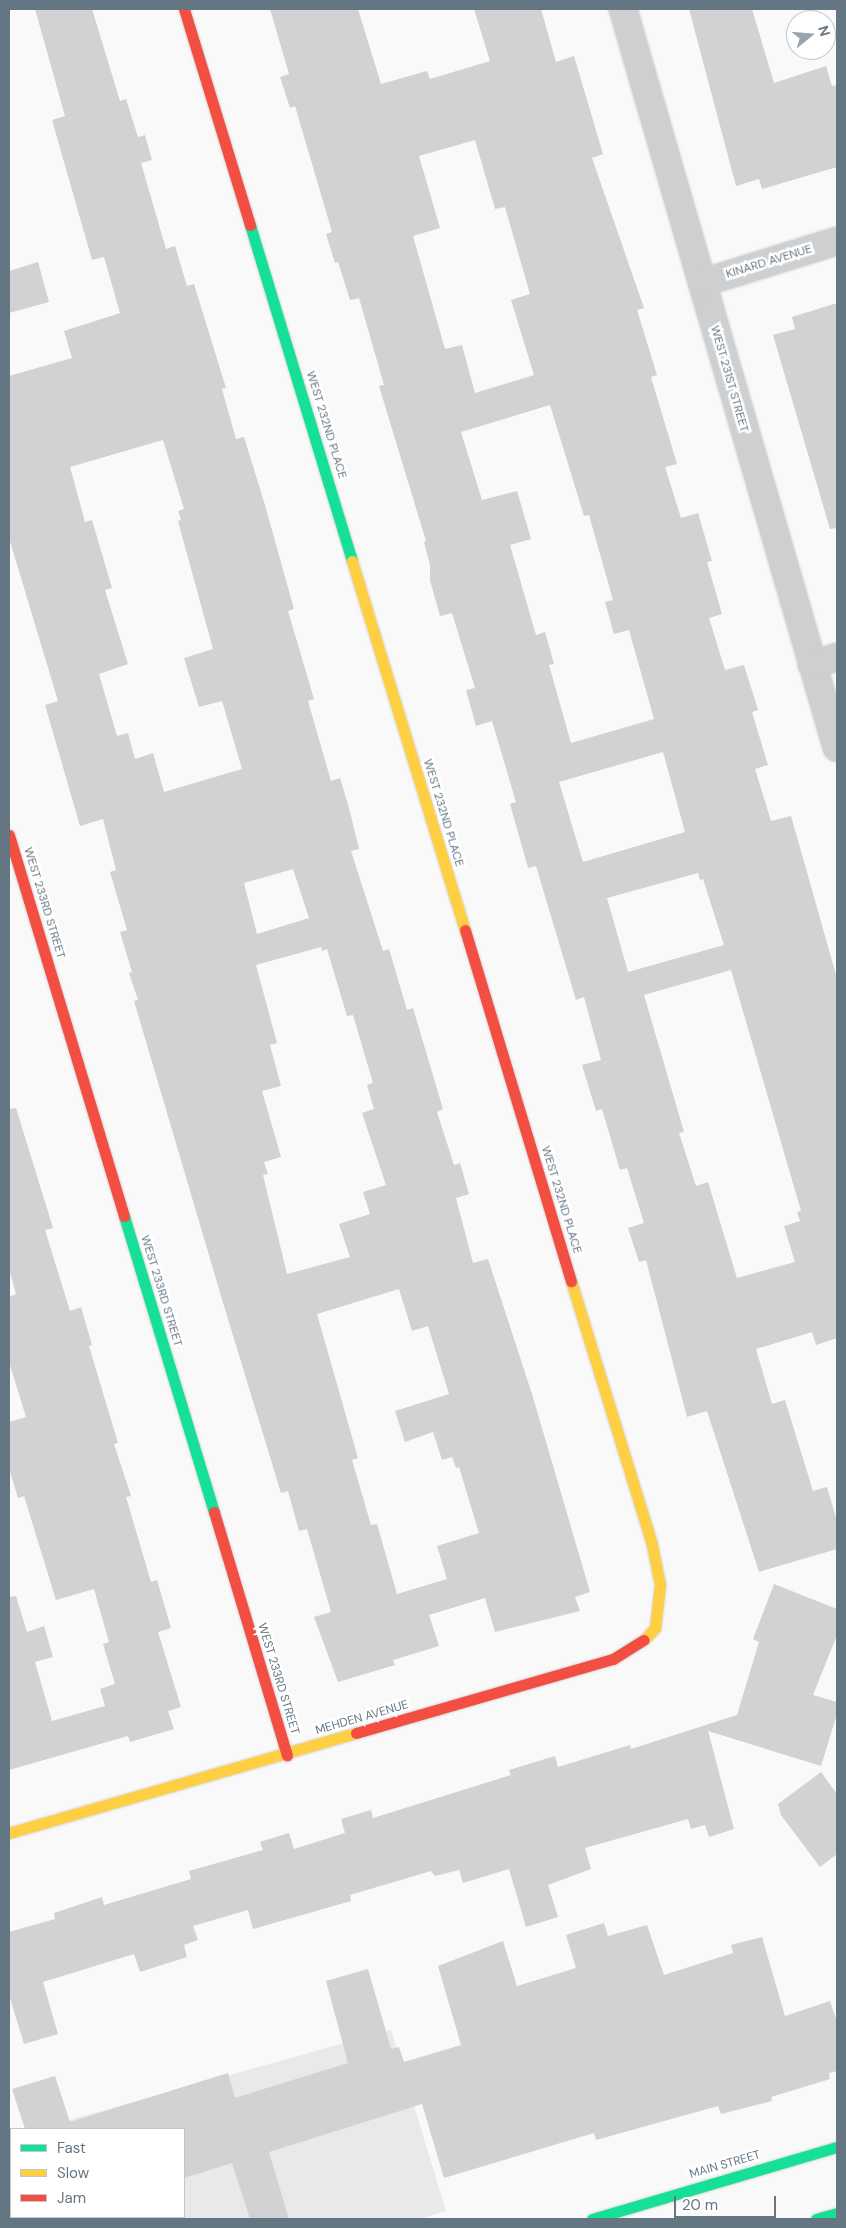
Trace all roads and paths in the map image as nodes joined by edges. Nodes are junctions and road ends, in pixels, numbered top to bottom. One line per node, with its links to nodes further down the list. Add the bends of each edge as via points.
1 (184, 9): 9 (street, WEST 232ND PLACE, via 652,1545 660,1586)
2 (623, 9): 4 (street, WEST 231ST STREET)
3 (837, 241): 4 (street, KINARD AVENUE)
4 (702, 283): 6 (street, WEST 231ST STREET)
5 (837, 657): 6 (street)
6 (812, 665): 7 (street, WEST 231ST STREET)
7 (837, 748)
8 (9, 835): 10 (street, WEST 233RD STREET)
9 (655, 1628): 10 (street, MEHDEN AVENUE, via 639,1646 613,1659)
10 (287, 1755): 11 (street, MEHDEN AVENUE)
11 (9, 1833)
12 (837, 2146): 14 (street, MAIN STREET)
13 (837, 2213): 15 (street)
14 (592, 2219)
15 (816, 2219)

